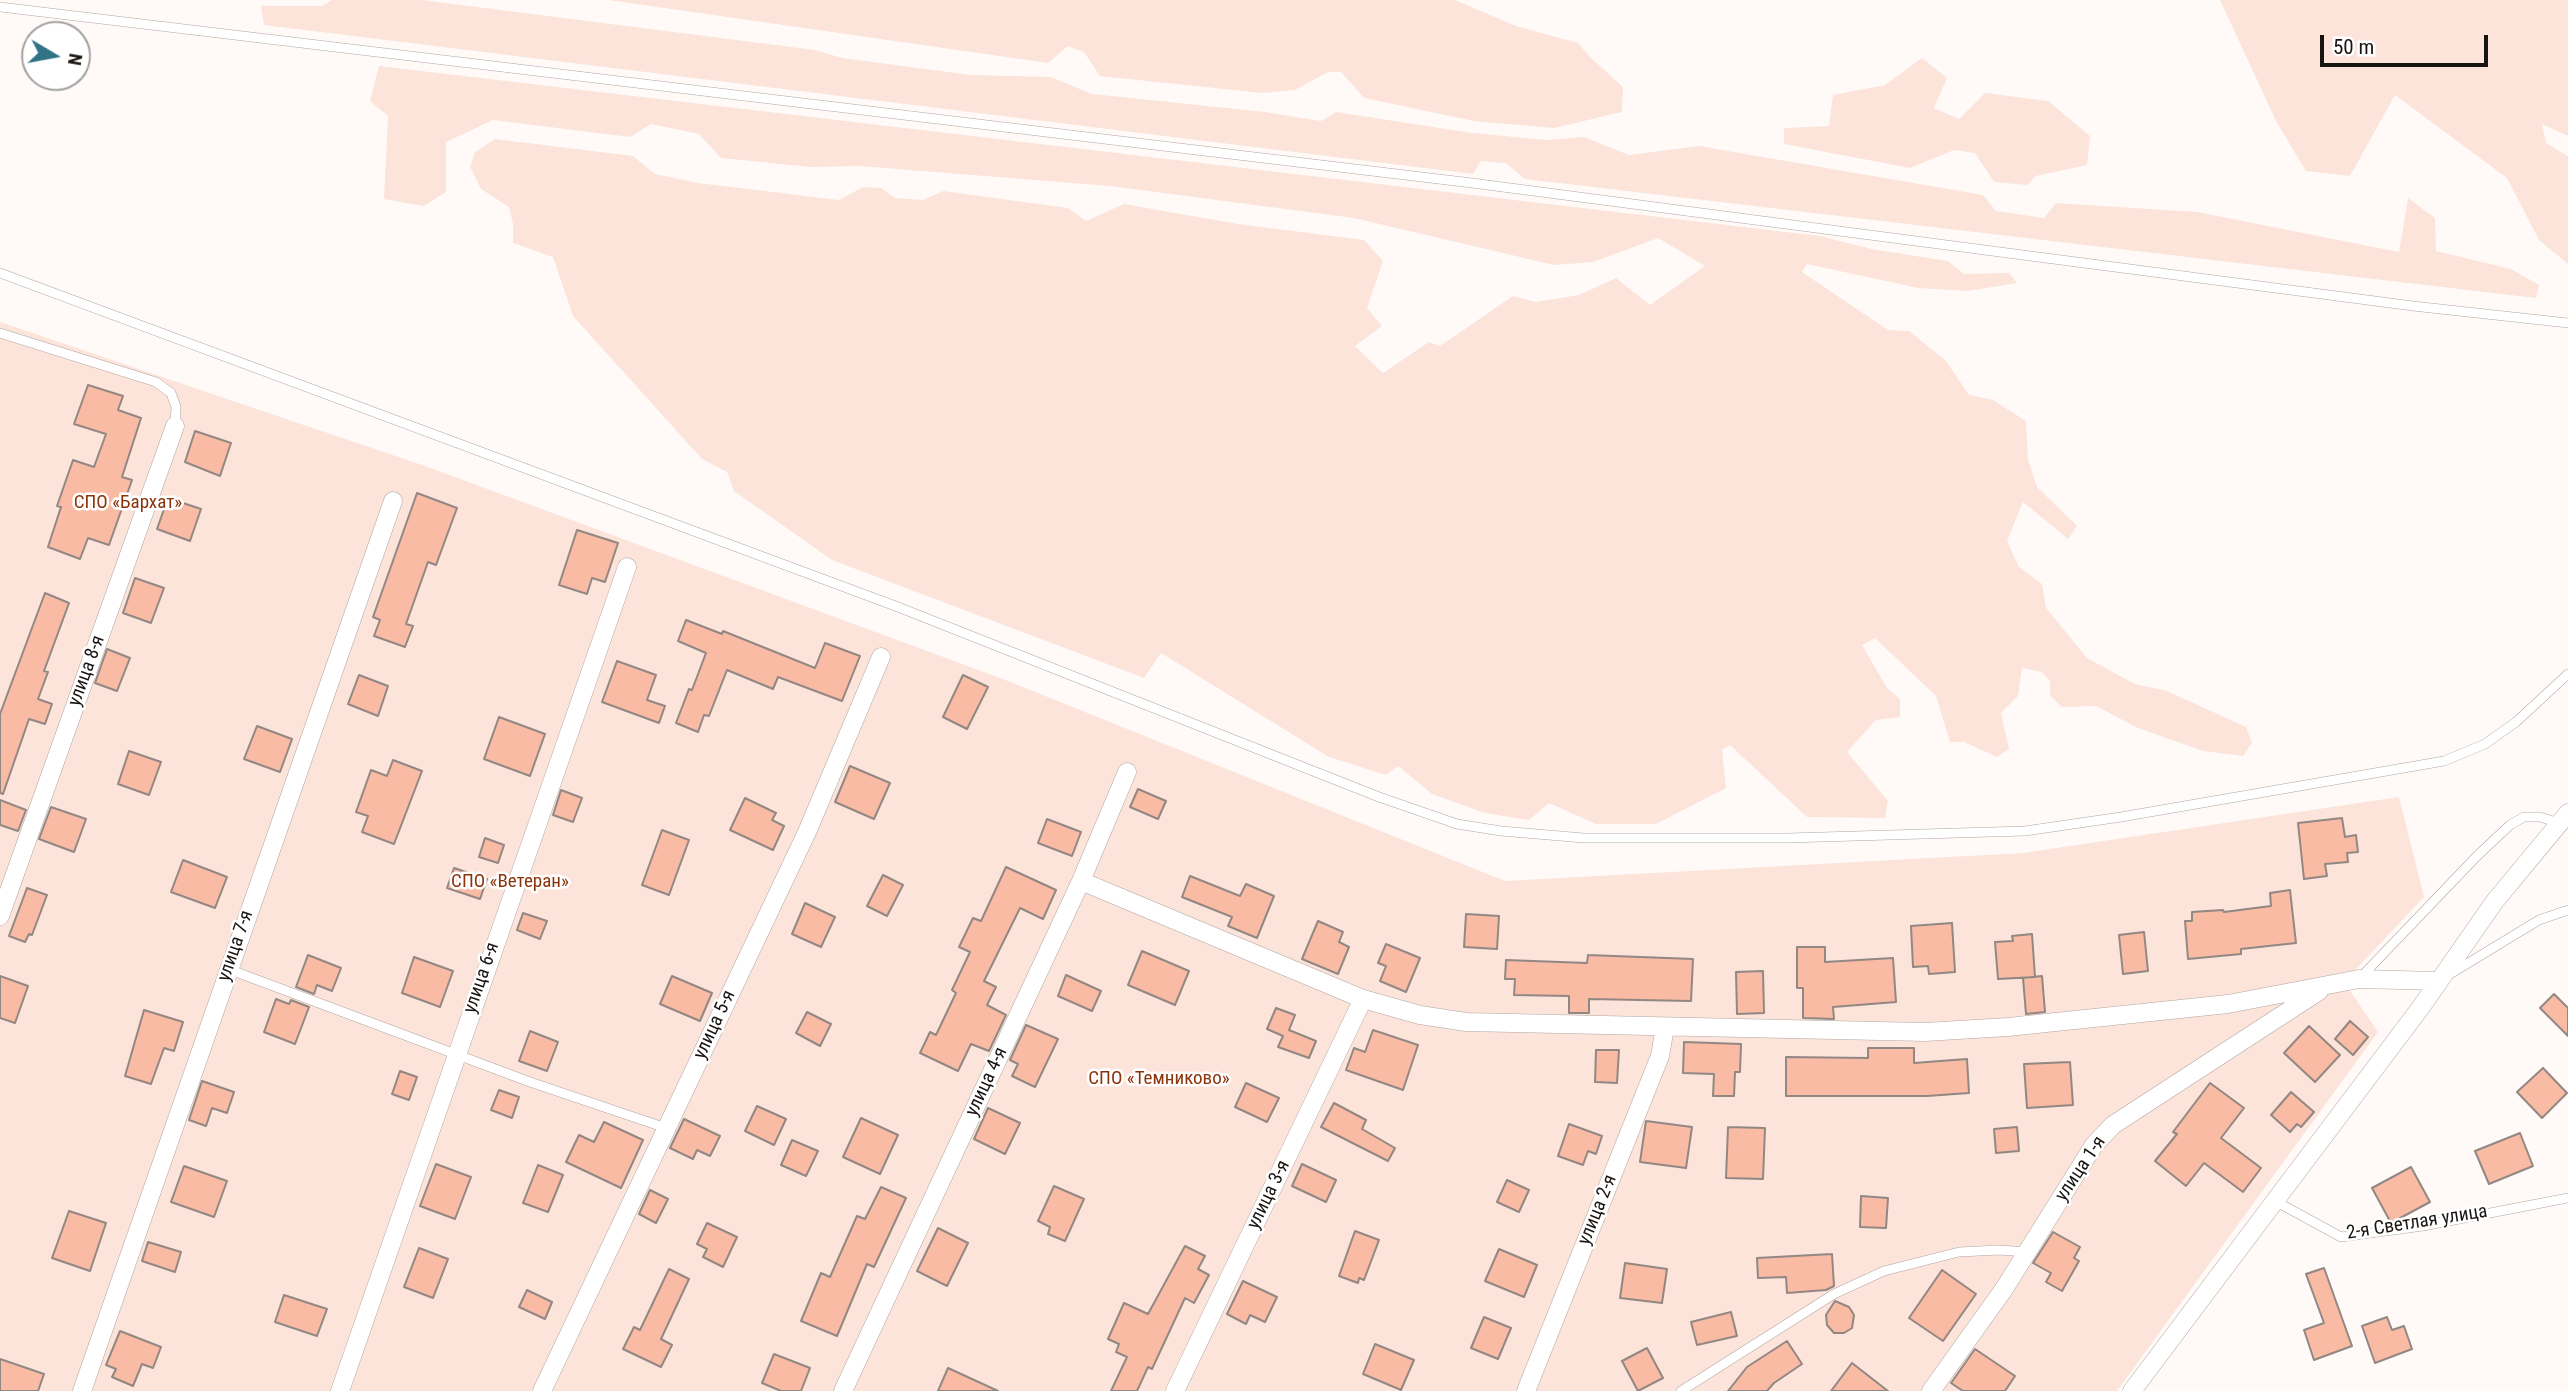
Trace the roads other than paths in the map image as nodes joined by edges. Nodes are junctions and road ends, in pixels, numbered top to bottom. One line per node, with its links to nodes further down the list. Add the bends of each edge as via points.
1 (0, 7): 3 (lane, via 1472,183)
2 (0, 273): 9 (lane, via 898,607 1379,797 1457,824 1501,831 1584,838 1788,838 2025,831 2107,819 2444,761 2485,744)
3 (2568, 323)
4 (0, 333): 5 (lane, via 156,382 171,393 176,407)
5 (174, 425): 14 (street, улица 8-я)
6 (393, 501): 15 (street, улица 7-я)
7 (627, 567): 21 (street, улица 6-я)
8 (881, 657): 22 (street, улица 5-я, via 807,832)
9 (2568, 674)
10 (1127, 772): 12 (street, улица 4-я)
11 (2563, 818): 16 (lane, via 2524,817 2510,825); 17 (street, via 2495,901)
12 (1081, 881): 19 (street); 29 (street, улица 4-я)
13 (2568, 910): 17 (lane, via 2539,920)
14 (0, 916)
15 (228, 969): 21 (lane); 26 (street, улица 7-я)
16 (2359, 979): 17 (street); 18 (street)
17 (2439, 981): 24 (street)
18 (2328, 985): 20 (street, via 2228,1004 2008,1027 1925,1032); 25 (street, улица 1-я, via 2113,1125 2094,1145)
19 (1363, 999): 20 (street, via 1466,1022); 30 (street, улица 3-я)
20 (1665, 1027): 31 (street, улица 2-я, via 1660,1056)
21 (456, 1054): 22 (lane); 27 (street, улица 6-я)
22 (666, 1128): 28 (street, улица 5-я)
23 (2568, 1198): 24 (lane, 2-я Светлая улица, via 2341,1237)
24 (2275, 1201): 34 (street)
25 (2028, 1252): 32 (lane, via 1959,1252 1884,1272 1834,1294); 33 (street, улица 1-я)
26 (82, 1391)
27 (340, 1391)
28 (542, 1391)
29 (843, 1391)
30 (1175, 1391)
31 (1525, 1391)
32 (1681, 1391)
33 (1931, 1391)
34 (2132, 1391)

